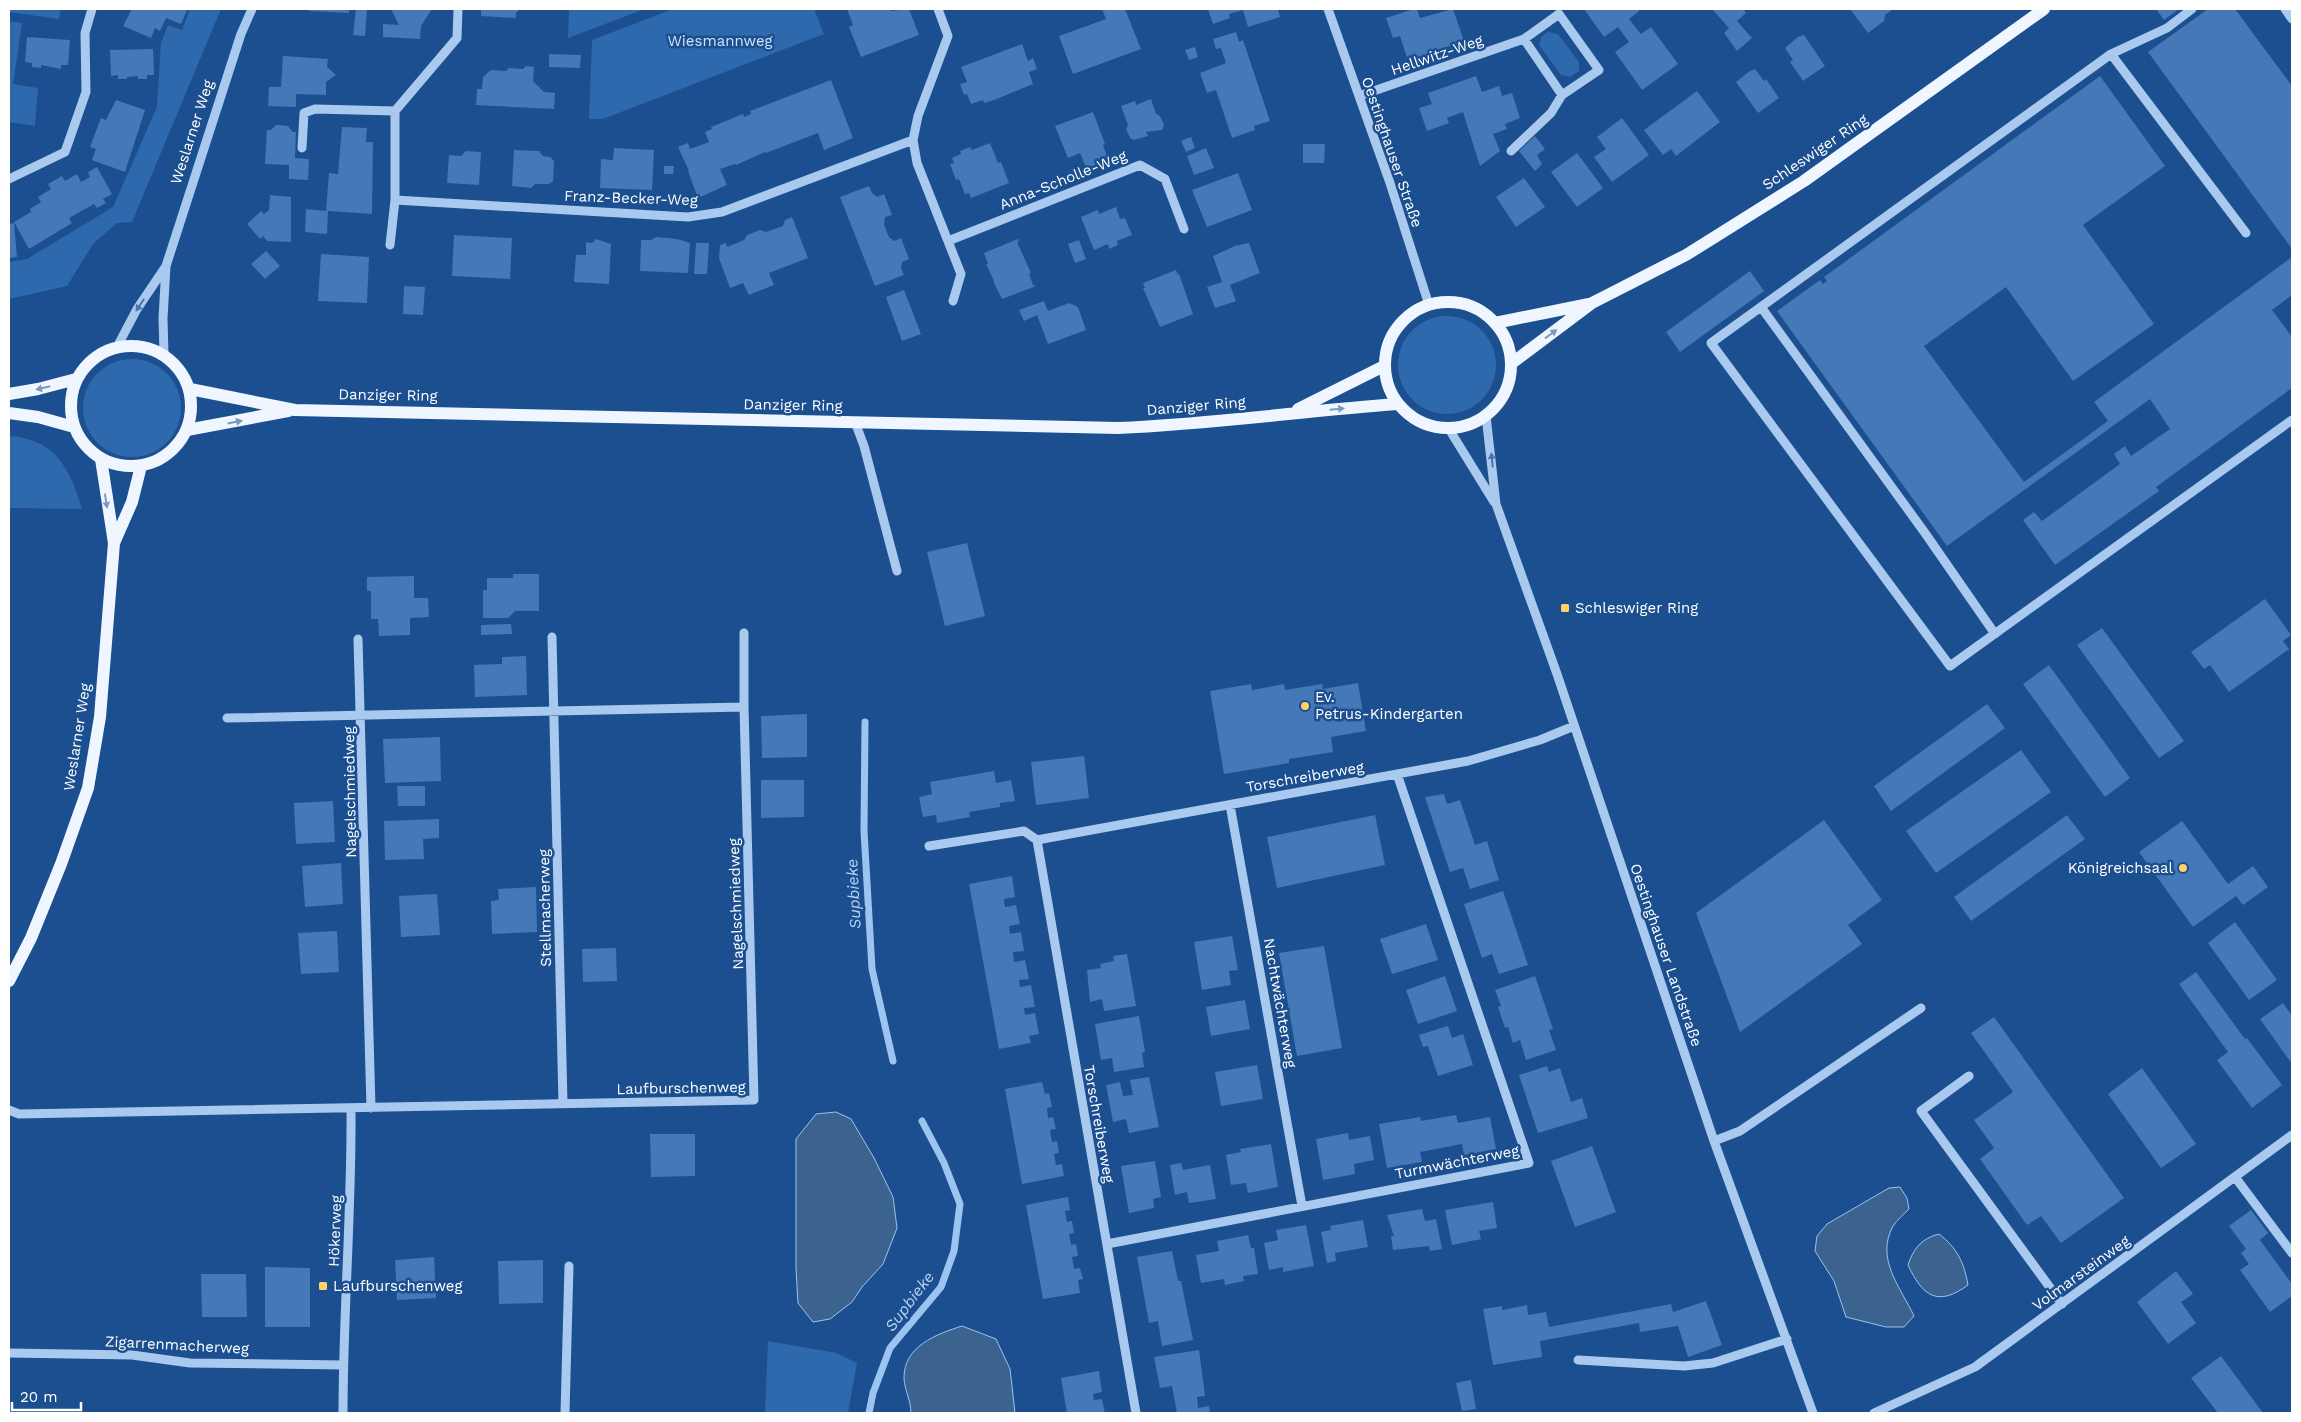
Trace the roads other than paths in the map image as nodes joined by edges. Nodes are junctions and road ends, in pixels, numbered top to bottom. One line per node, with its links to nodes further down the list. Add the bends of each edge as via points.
1 (92, 9): 18 (street, via 85,33 86,92 66,152)
2 (252, 9): 24 (street, Weslarner Weg)
3 (458, 9): 14 (street, via 457,38)
4 (938, 9): 15 (street, via 948,36 918,116)
5 (1328, 9): 13 (street, Oestinghauser Straße)
6 (2044, 9): 26 (main road, Schleswiger Ring, via 1804,181 1686,255)
7 (2192, 9): 11 (street, via 2167,28)
8 (2285, 9): 9 (street)
9 (2292, 19)
10 (1524, 39): 12 (street); 12 (street, Hellwitz-Weg, via 1559,14 1599,70); 13 (street, Hellwitz-Weg)
11 (2111, 54): 21 (street); 28 (street)
12 (1562, 95): 17 (street, via 1551,113)
13 (1358, 96): 27 (street, Oestinghauser Straße)
14 (395, 111): 16 (street, via 315,108 304,113); 19 (street)
15 (913, 140): 19 (street, Franz-Becker-Weg, via 722,212 688,217); 22 (street, via 917,162)
16 (302, 148)
17 (1512, 151)
18 (9, 179)
19 (395, 200): 23 (street)
20 (1184, 229): 22 (street, Anna-Scholle-Weg, via 1164,179 1140,165)
21 (2246, 233)
22 (948, 241): 25 (street, via 961,274)
23 (390, 245)
24 (166, 266): 30 (street, Weslarner Weg, one-way to 30, via 137,309); 31 (street, Weslarner Weg)
25 (953, 301)
26 (1592, 303): 29 (main road, Schleswiger Ring); 32 (main road, Schleswiger Ring, one-way to 26)
27 (1429, 305): 29 (main road, via 1453,302 1476,308); 33 (main road, via 1411,314 1396,328 1387,346)
28 (1761, 307): 53 (street); 53 (street, via 1711,343 1950,666)
29 (1495, 322): 32 (main road, via 1508,343)
30 (117, 347): 31 (main road, via 144,347); 34 (main road, via 93,359)
31 (164, 355): 35 (main road, via 180,370)
32 (1512, 363): 41 (main road, via 1509,383)
33 (1384, 366): 37 (main road, via 1388,386); 40 (main road, Danziger Ring)
34 (76, 379): 36 (main road, one-way to 36); 44 (main road, via 70,406)
35 (190, 389): 38 (main road, Danziger Ring); 46 (main road, via 192,410)
36 (9, 394)
37 (1397, 404): 40 (main road, Danziger Ring, one-way to 37); 45 (main road, via 1412,418 1429,426)
38 (295, 410): 43 (main road, Danziger Ring); 46 (main road, Danziger Ring, one-way to 38)
39 (9, 413): 44 (main road)
40 (1289, 413): 43 (main road, Danziger Ring, via 1194,425 1118,428)
41 (1486, 416): 45 (main road, via 1468,426); 49 (street, Oestinghauser Landstraße, one-way to 41)
42 (2292, 420): 53 (street)
43 (855, 422): 51 (street)
44 (74, 427): 47 (main road, via 84,445)
45 (1449, 429): 49 (street, Oestinghauser Landstraße)
46 (187, 430): 48 (main road, via 176,447 160,460)
47 (101, 459): 48 (main road, via 121,466); 50 (main road, Weslarner Weg, one-way to 50)
48 (141, 466): 50 (main road, Weslarner Weg, via 132,502)
49 (1496, 504): 60 (street, Oestinghauser Landstraße)
50 (114, 543): 65 (main road, Weslarner Weg, via 100,717 88,788 62,864)
51 (896, 571)
52 (744, 633): 56 (street, Nagelschmiedweg)
53 (1995, 634)
54 (552, 637): 57 (street, Stellmacherweg)
55 (358, 639): 58 (street, Nagelschmiedweg)
56 (744, 707): 57 (street, Nagelschmiedweg); 68 (street, Nagelschmiedweg)
57 (555, 712): 58 (street, Nagelschmiedweg); 69 (street, Stellmacherweg)
58 (362, 715): 59 (street, Nagelschmiedweg); 70 (street, Nagelschmiedweg)
59 (227, 718)
60 (1574, 726): 61 (street, Torschreiberweg, via 1540,740 1468,761); 74 (street, Oestinghauser Landstraße)
61 (1397, 774): 62 (street, Torschreiberweg); 76 (street, Turmwächterweg, via 1529,1163)
62 (1230, 804): 63 (street, Torschreiberweg); 76 (street, Nachtwächterweg)
63 (1038, 840): 64 (street, Torschreiberweg, via 1024,831); 77 (street, Torschreiberweg)
64 (929, 846)
65 (9, 981)
66 (1921, 1008): 74 (street, via 1740,1131)
67 (1968, 1076): 80 (street, via 1921,1111)
68 (754, 1100): 69 (street, Laufburschenweg)
69 (563, 1103): 70 (street, Laufburschenweg)
70 (371, 1108): 71 (street, Laufburschenweg)
71 (351, 1109): 72 (street, Laufburschenweg, via 19,1114); 84 (street, Hökerweg, via 350,1231)
72 (9, 1110)
73 (2292, 1135): 75 (street, Volmarsteinweg)
74 (1714, 1141): 81 (street, Oestinghauser Landstraße)
75 (2235, 1177): 78 (street); 80 (street, Volmarsteinweg)
76 (1302, 1206): 77 (street, Turmwächterweg)
77 (1107, 1244): 87 (street, Torschreiberweg)
78 (2292, 1253)
79 (569, 1266): 86 (street)
80 (2062, 1304): 89 (street, Volmarsteinweg, via 1975,1367)
81 (1787, 1339): 83 (street, via 1713,1363 1684,1366); 88 (street, Oestinghauser Landstraße)
82 (9, 1353): 84 (street, Zigarrenmacherweg)
83 (1578, 1360)
84 (343, 1365): 85 (street, Hökerweg)
85 (343, 1413)
86 (565, 1413)
87 (1136, 1413)
88 (1813, 1413)
89 (1874, 1413)

